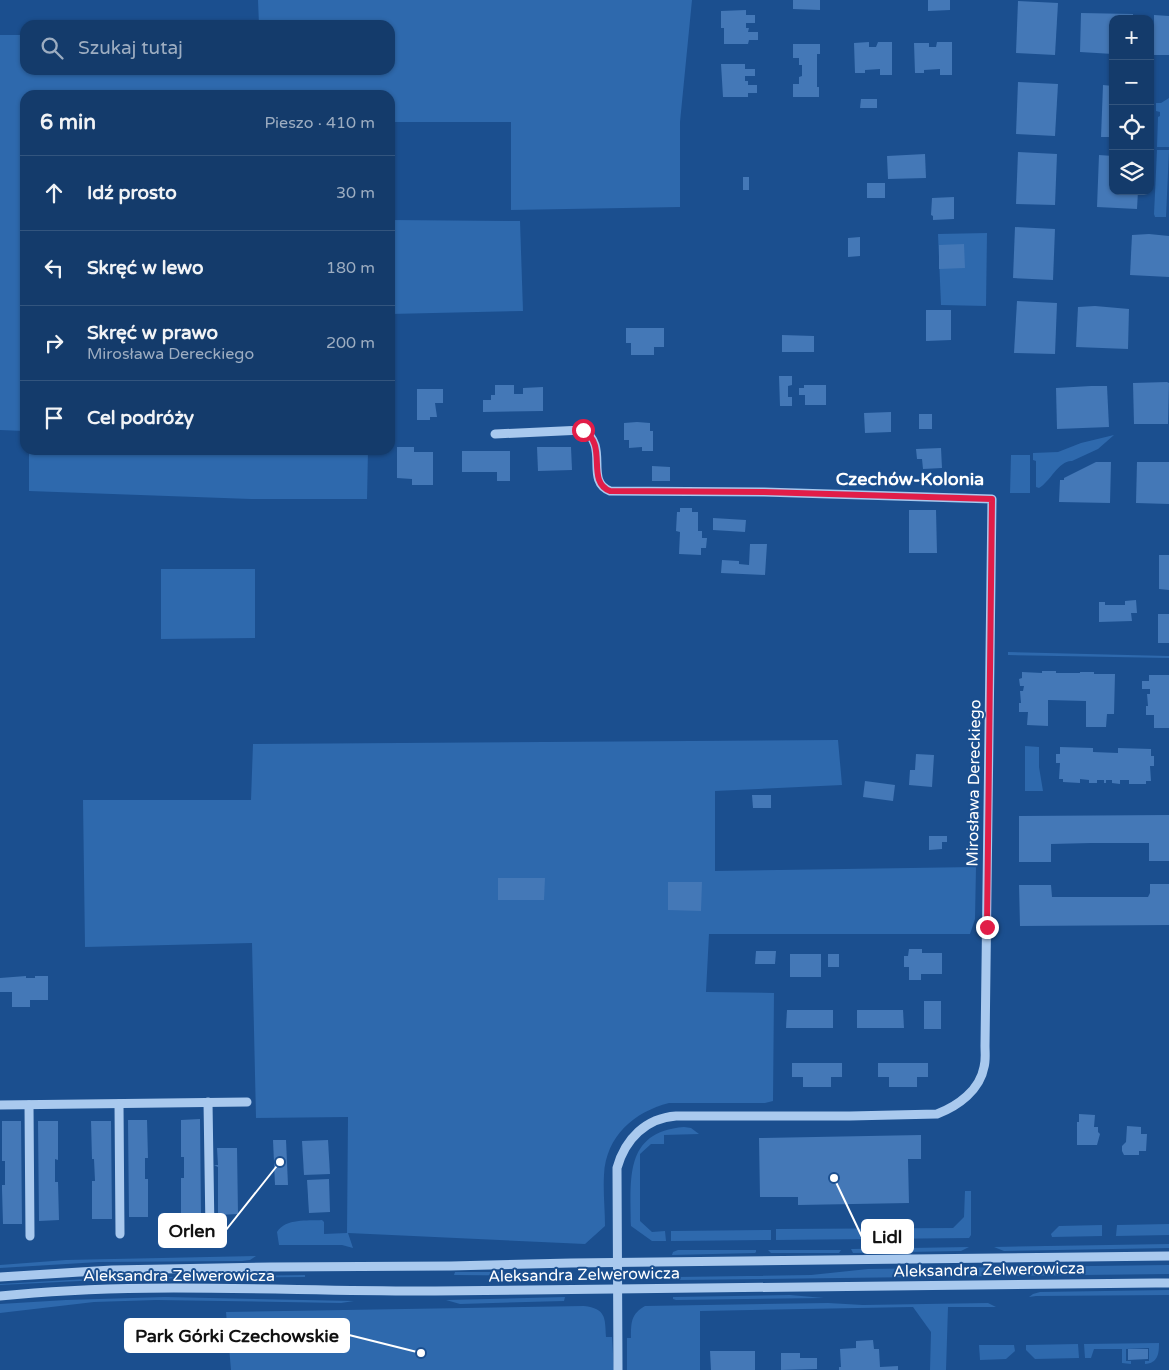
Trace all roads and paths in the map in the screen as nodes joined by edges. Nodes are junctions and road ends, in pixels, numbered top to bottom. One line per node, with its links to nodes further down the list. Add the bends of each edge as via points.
1 (495, 434): 11 (street, Mirosława Dereckiego, via 583,430 591,434 596,445 598,480 604,489 610,491 992,499 984,1068 979,1080 971,1092 938,1114 676,1116 647,1124 631,1139 617,1168)
2 (208, 1102): 3 (street); 4 (street); 7 (street)
3 (246, 1102)
4 (119, 1104): 6 (street); 8 (street)
5 (0, 1105): 6 (street)
6 (29, 1105): 9 (street)
7 (210, 1231)
8 (120, 1234)
9 (30, 1236)
10 (1169, 1256): 11 (street, Aleksandra Zelwerowicza)
11 (619, 1263): 12 (street, Aleksandra Zelwerowicza, via 112,1270); 14 (street)
12 (0, 1277)
13 (1169, 1283): 14 (street, Aleksandra Zelwerowicza)
14 (618, 1289): 15 (street, Aleksandra Zelwerowicza, via 353,1292 143,1289); 16 (street)
15 (0, 1296)
16 (618, 1370)

